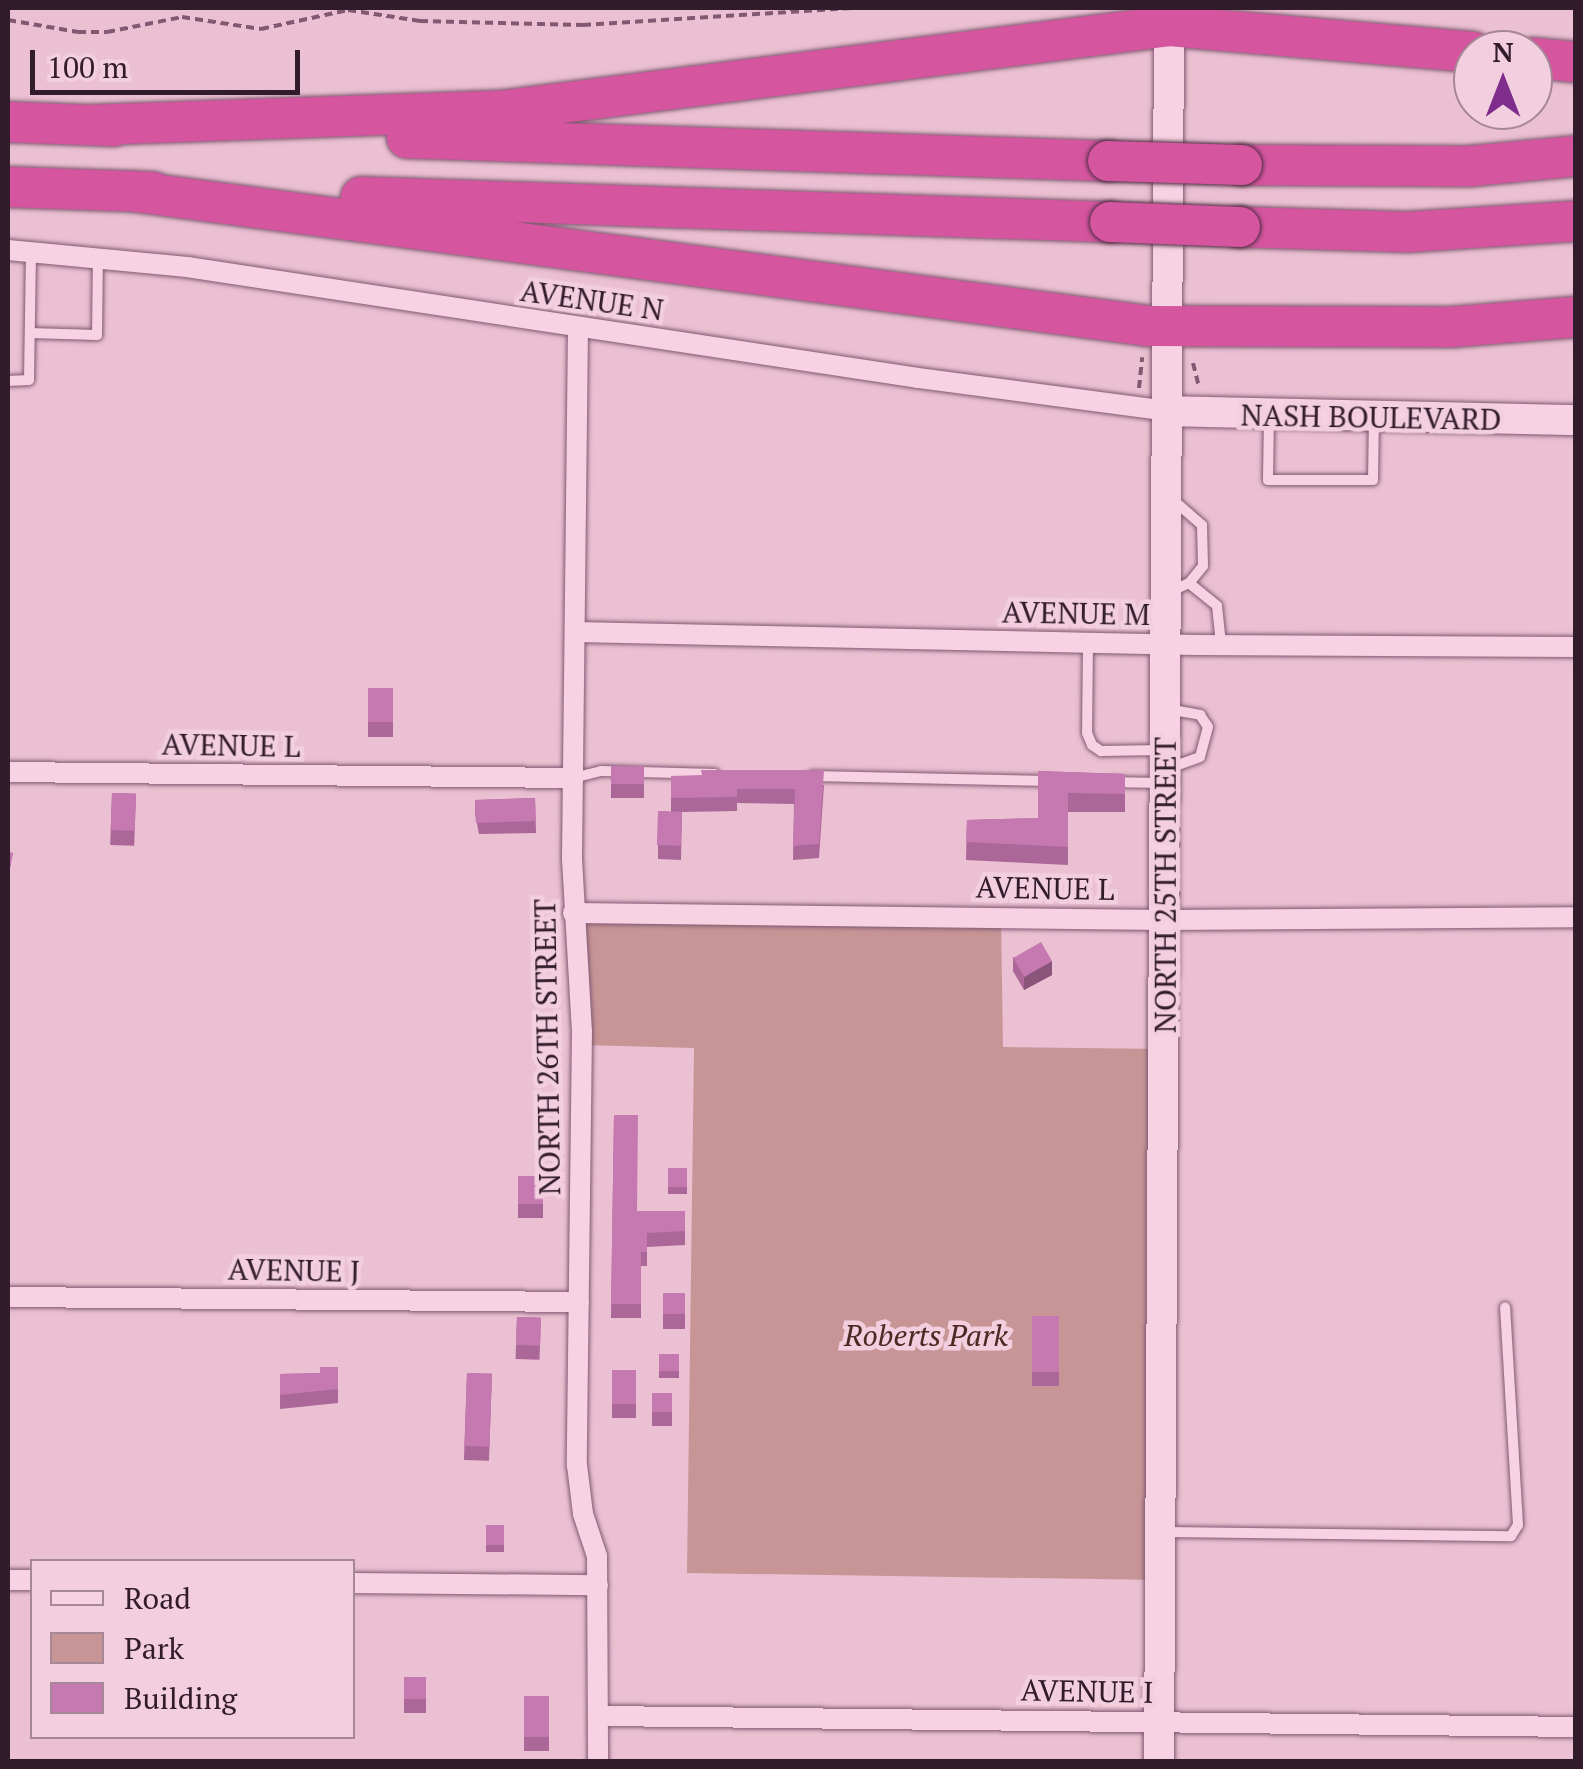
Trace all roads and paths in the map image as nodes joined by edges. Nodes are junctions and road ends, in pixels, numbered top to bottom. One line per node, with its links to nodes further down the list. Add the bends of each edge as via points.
1 (851, 8): 3 (path, via 584,25 420,21 348,10 261,29 182,17 108,32)
2 (1169, 17): 4 (highway); 6 (highway, via 499,111); 16 (street, NORTH 25TH STREET)
3 (8, 20)
4 (1453, 50)
5 (8, 122): 6 (highway)
6 (89, 125): 7 (highway, bridge, via 1242,165 1471,166)
7 (1576, 156)
8 (8, 186): 9 (highway)
9 (130, 192): 10 (highway, bridge, via 1408,232); 16 (highway)
10 (1576, 221)
11 (8, 250): 12 (street, AVENUE N)
12 (31, 252): 13 (street, AVENUE N); 17 (lane)
13 (98, 256): 15 (street, AVENUE N); 17 (lane, via 97,335)
14 (1576, 316): 16 (highway, via 1451,328)
15 (578, 328): 19 (street, AVENUE N); 24 (street, NORTH 26TH STREET)
16 (1168, 328): 19 (street, NORTH 25TH STREET)
17 (30, 332): 18 (lane, via 29,380)
18 (8, 381)
19 (1167, 411): 20 (street, NASH BOULEVARD); 23 (street, NORTH 25TH STREET, via 1167,495)
20 (1269, 414): 21 (street, NASH BOULEVARD); 21 (lane, via 1268,480 1373,480)
21 (1374, 417): 22 (street, NASH BOULEVARD)
22 (1576, 420)
23 (1178, 588): 26 (street, NORTH 25TH STREET); 27 (lane, via 1218,606)
24 (574, 632): 25 (street, AVENUE M); 34 (street, NORTH 26TH STREET)
25 (1088, 643): 26 (street, AVENUE M); 30 (lane, via 1092,746)
26 (1166, 644): 27 (street, AVENUE M); 29 (street, NORTH 25TH STREET)
27 (1221, 644): 28 (street, AVENUE M)
28 (1576, 647)
29 (1166, 709): 30 (street, NORTH 25TH STREET); 30 (lane, via 1200,715 1208,738 1200,757)
30 (1166, 767): 36 (lane); 39 (street, NORTH 25TH STREET)
31 (8, 772): 34 (street, AVENUE L)
32 (737, 774): 34 (lane, via 601,771)
33 (796, 775): 35 (lane)
34 (573, 778): 37 (street, NORTH 26TH STREET)
35 (1068, 781)
36 (1088, 782)
37 (574, 913): 39 (street, AVENUE L); 41 (street, NORTH 26TH STREET, via 582,1031)
38 (1576, 918): 39 (street, AVENUE L)
39 (1165, 920): 43 (street, NORTH 25TH STREET)
40 (8, 1297): 41 (street, AVENUE J)
41 (579, 1302): 45 (street, NORTH 26TH STREET, via 578,1479)
42 (1505, 1307): 43 (lane, via 1518,1525 1510,1536)
43 (1160, 1532): 47 (street, NORTH 25TH STREET)
44 (355, 1582): 45 (street)
45 (598, 1584): 46 (street, NORTH 26TH STREET)
46 (598, 1716): 47 (street, AVENUE I); 49 (street, NORTH 26TH STREET)
47 (1159, 1722): 48 (street, AVENUE I); 50 (street, NORTH 25TH STREET)
48 (1576, 1727)
49 (598, 1762)
50 (1158, 1762)

